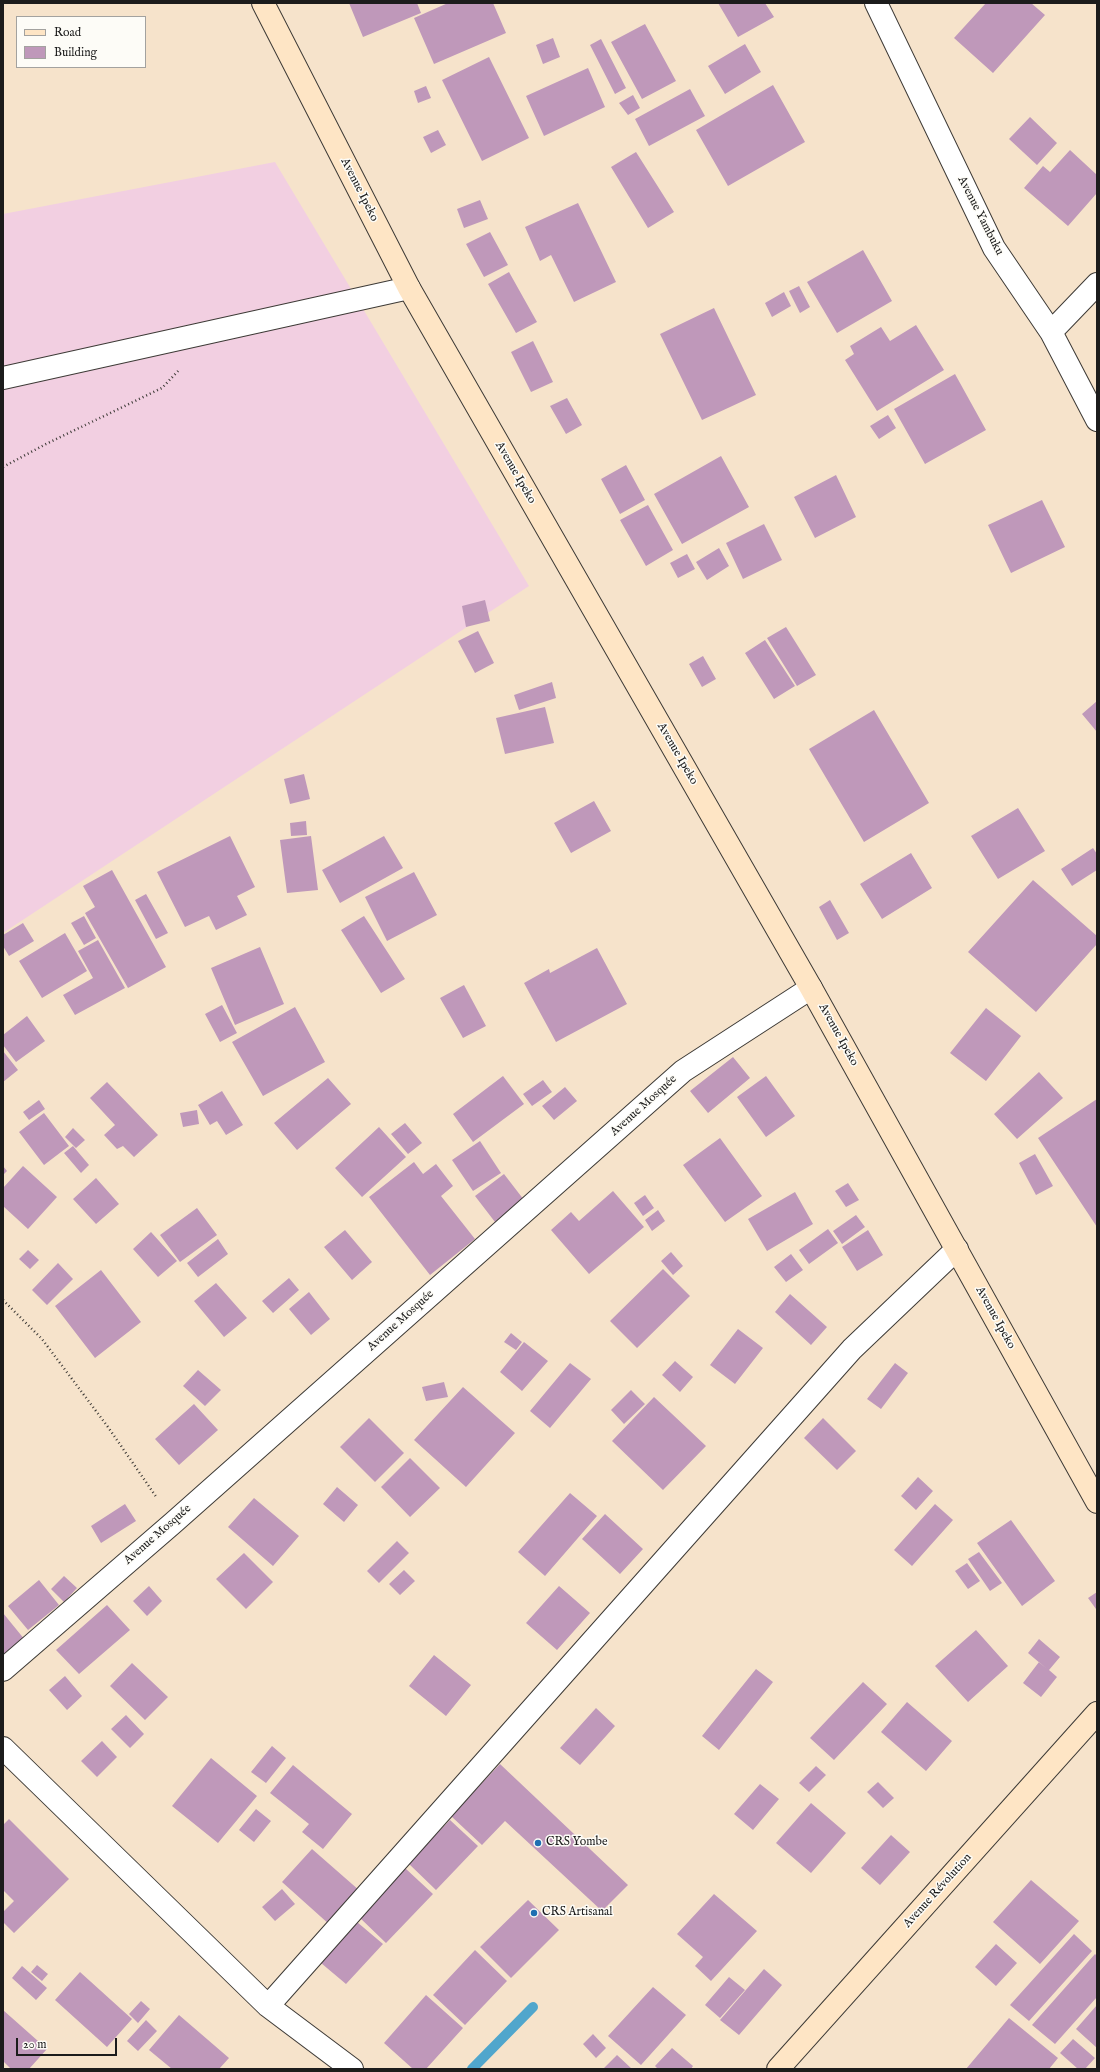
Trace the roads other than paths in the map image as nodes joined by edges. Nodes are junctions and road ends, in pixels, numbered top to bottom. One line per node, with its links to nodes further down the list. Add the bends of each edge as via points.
1 (264, 3): 4 (street, Avenue Ipeko)
2 (881, 5): 5 (street, Avenue Yambuku, via 994,248)
3 (1097, 284): 5 (street)
4 (409, 288): 6 (street); 8 (street, Avenue Ipeko)
5 (1051, 332): 7 (street, Avenue Yambuku)
6 (3, 378)
7 (1097, 420)
8 (811, 988): 9 (street, Avenue Ipeko); 11 (street, Avenue Mosquée, via 683,1071)
9 (957, 1249): 10 (street, Avenue Ipeko); 14 (street, via 852,1348)
10 (1097, 1502)
11 (3, 1670)
12 (1097, 1713): 16 (street, Avenue Révolution)
13 (3, 1748): 14 (street)
14 (268, 2006): 15 (street)
15 (352, 2069)
16 (778, 2069)

